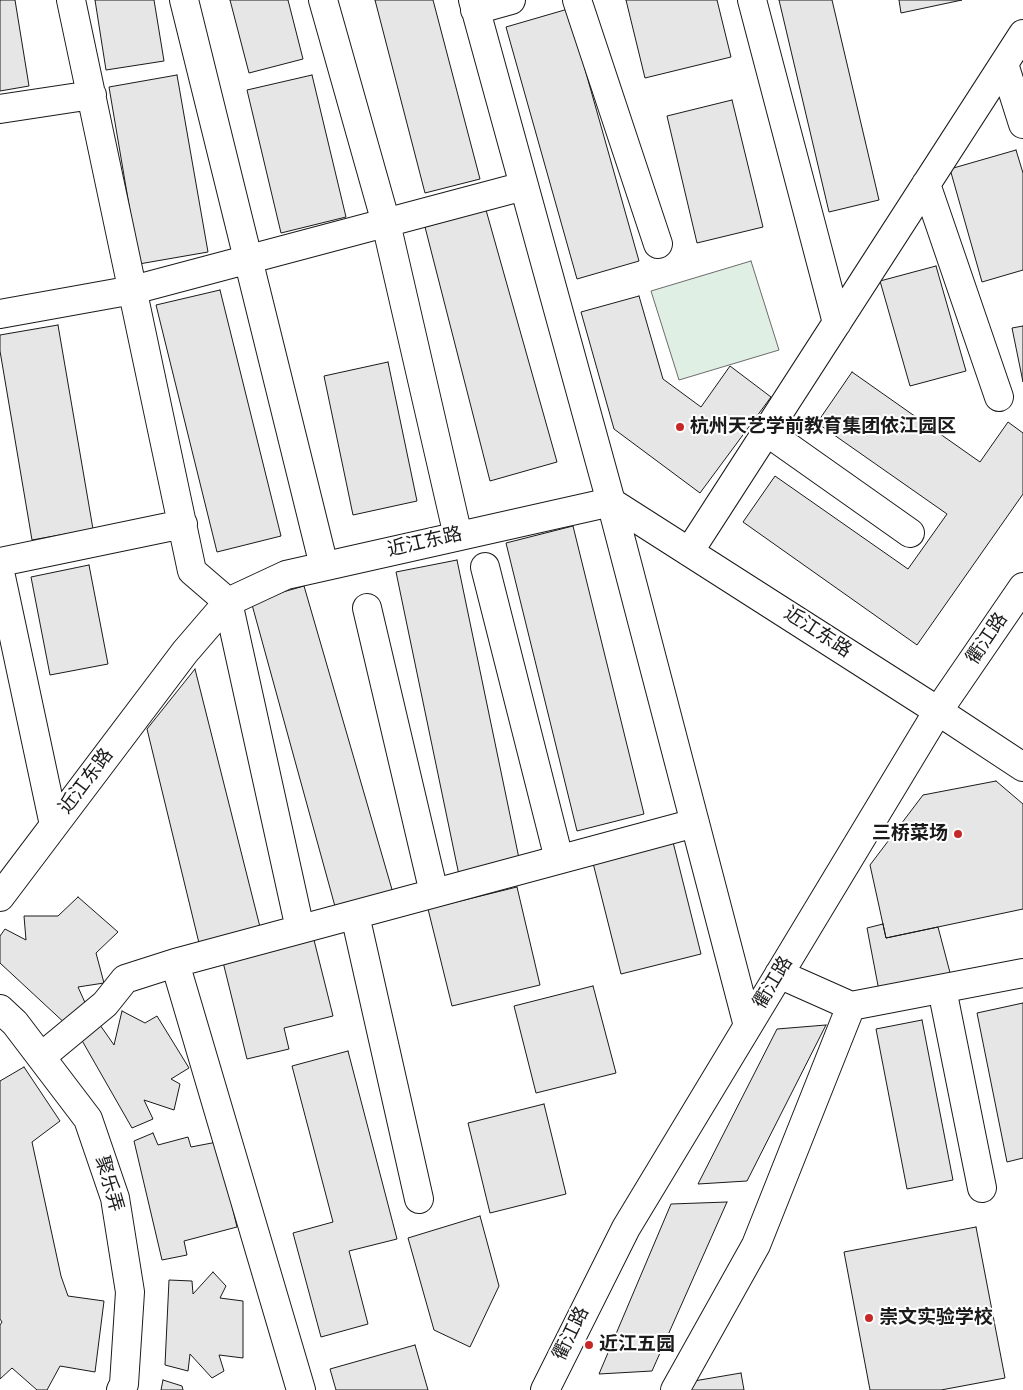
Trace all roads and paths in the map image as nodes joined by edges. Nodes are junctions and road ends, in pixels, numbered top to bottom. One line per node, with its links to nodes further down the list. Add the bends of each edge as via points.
1 (72, 0): 10 (street)
2 (184, 0): 17 (street)
3 (323, 0): 15 (street)
4 (511, 0): 7 (street)
5 (577, 0): 16 (street)
6 (752, 0): 20 (street)
7 (474, 5): 14 (street)
8 (1023, 34): 9 (street)
9 (1004, 64): 12 (street); 13 (street)
10 (92, 95): 11 (street); 18 (street)
11 (0, 109)
12 (1023, 124)
13 (926, 184): 20 (street); 21 (street)
14 (524, 186): 15 (street); 23 (street)
15 (386, 222): 17 (street); 26 (street)
16 (658, 244)
17 (249, 259): 18 (street); 29 (street)
18 (133, 290): 19 (street); 24 (street)
19 (0, 314)
20 (837, 323): 22 (street)
21 (999, 397)
22 (767, 432): 25 (street); 27 (street)
23 (611, 502): 26 (street, 近江东路); 27 (street, 近江东路); 37 (street)
24 (183, 524): 28 (street); 33 (street, via 192,572)
25 (910, 533)
26 (458, 536): 29 (street, 近江东路)
27 (689, 552): 35 (street, 近江东路)
28 (0, 562)
29 (324, 566): 33 (street, 近江东路, via 286,575)
30 (485, 567): 39 (street)
31 (0, 572): 38 (street)
32 (1023, 587): 35 (street, 衢江路)
33 (228, 602): 38 (street, 近江东路, via 185,652); 43 (street)
34 (367, 608): 40 (street)
35 (938, 711): 36 (street, 近江东路); 46 (street, 衢江路)
36 (1023, 768)
37 (695, 823): 39 (street); 50 (street)
38 (54, 825): 41 (street, 近江东路)
39 (559, 860): 40 (street)
40 (434, 893): 42 (street)
41 (0, 897)
42 (356, 915): 43 (street); 53 (street)
43 (300, 929): 44 (street)
44 (175, 963): 51 (street, via 125,979 105,1004); 55 (street)
45 (1023, 973): 47 (street)
46 (779, 974): 48 (street); 50 (street, 衢江路)
47 (942, 989): 48 (street); 52 (street)
48 (851, 1006): 57 (street, via 756,1245)
49 (0, 1009): 51 (street, 聚乐弄)
50 (748, 1026): 56 (street, 衢江路, via 626,1228)
51 (41, 1057): 54 (street, 聚乐弄, via 88,1118 114,1198 130,1292)
52 (982, 1188)
53 (419, 1199)
54 (121, 1390)
55 (302, 1390)
56 (545, 1390)
57 (675, 1390)

